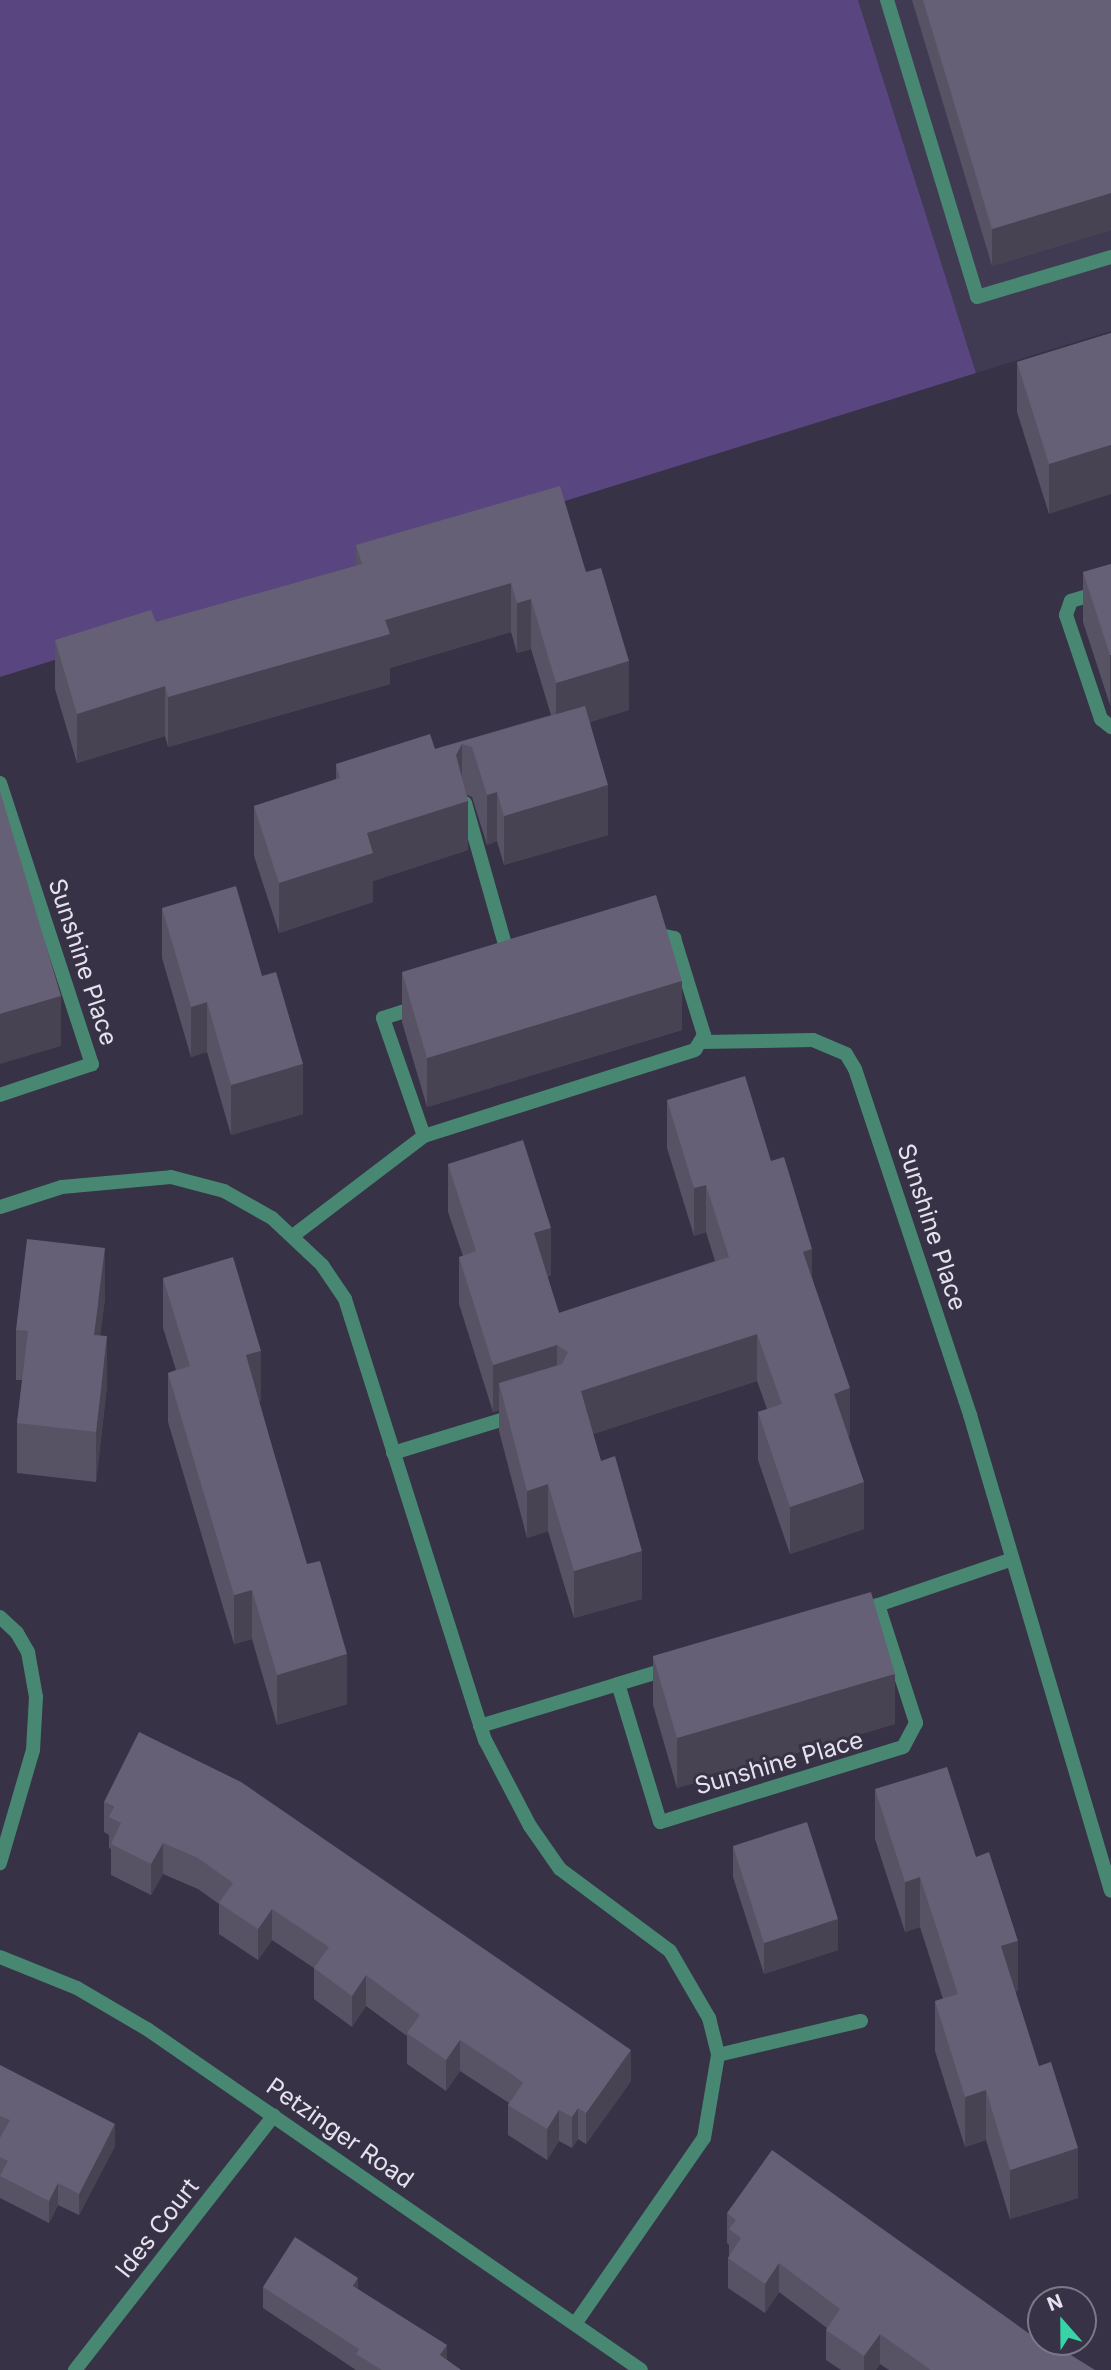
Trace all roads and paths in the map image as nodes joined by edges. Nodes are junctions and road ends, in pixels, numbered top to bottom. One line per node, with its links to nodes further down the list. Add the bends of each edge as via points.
1 (887, 0): 2 (street, via 977,297)
2 (1111, 257)
3 (1111, 589): 4 (street, via 1071,601 1066,615 1101,719)
4 (1111, 727)
5 (0, 782): 9 (street, Sunshine Place, via 92,1064)
6 (465, 803): 7 (street)
7 (513, 973): 8 (street, via 651,933 674,937 704,1035); 10 (street, via 383,1018)
8 (700, 1042): 10 (street, Sunshine Place, via 695,1050); 15 (street, Sunshine Place, via 813,1040 846,1054 855,1069 962,1390)
9 (0, 1096)
10 (425, 1136): 12 (street, Sunshine Place)
11 (0, 1207): 12 (street, via 62,1187 171,1177 224,1192)
12 (294, 1235): 14 (street, via 345,1299)
13 (534, 1410): 14 (street)
14 (394, 1453): 19 (street)
15 (1012, 1559): 16 (street); 21 (street, Sunshine Place)
16 (878, 1605): 18 (street); 18 (street, Sunshine Place, via 916,1723 912,1737 891,1754 660,1822)
17 (0, 1617): 20 (street, via 17,1633 27,1652 36,1697 33,1750)
18 (618, 1684): 19 (street)
19 (480, 1726): 24 (street, via 525,1817 560,1869 670,1951 709,2018)
20 (0, 1863)
21 (1111, 1891)
22 (0, 1958): 25 (street, Petzinger Road, via 89,1995)
23 (862, 2021): 24 (street)
24 (718, 2055): 26 (street, via 704,2138)
25 (275, 2115): 26 (street, Petzinger Road); 27 (street, Ides Court)
26 (575, 2324): 28 (street, Petzinger Road)
27 (75, 2370)
28 (641, 2370)

